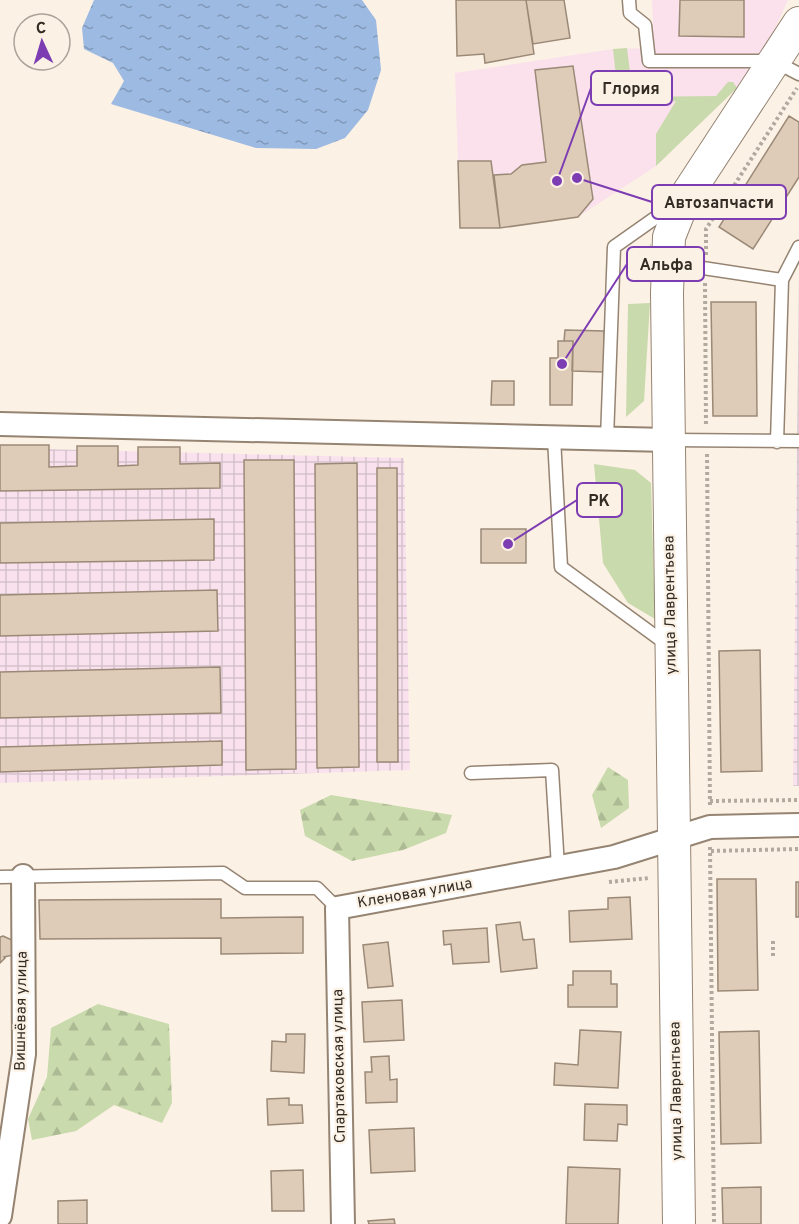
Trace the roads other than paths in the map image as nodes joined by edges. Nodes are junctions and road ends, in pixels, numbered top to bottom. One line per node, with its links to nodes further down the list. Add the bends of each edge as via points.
1 (629, 0): 3 (lane, via 630,13 645,25 650,61)
2 (799, 23): 3 (street, улица Лаврентьева)
3 (787, 68): 4 (street, улица Лаврентьева)
4 (684, 199): 6 (street, улица Лаврентьева, via 669,237); 10 (lane, via 614,247)
5 (799, 247): 7 (lane)
6 (668, 262): 7 (lane); 11 (street, улица Лаврентьева)
7 (783, 280): 13 (lane)
8 (0, 424): 9 (street)
9 (555, 438): 10 (street); 14 (lane, via 561,567)
10 (607, 439): 11 (street)
11 (668, 440): 13 (lane); 14 (street, улица Лаврентьева)
12 (799, 441): 13 (lane)
13 (777, 442)
14 (671, 648): 17 (street, улица Лаврентьева)
15 (471, 773): 18 (lane, via 552,770)
16 (799, 825): 17 (street, Кленовая улица, via 710,827)
17 (674, 837): 18 (street, Кленовая улица, via 614,857); 24 (street, улица Лаврентьева)
18 (558, 867): 21 (street, Кленовая улица)
19 (22, 876): 20 (lane, Кленовая улица); 21 (lane, Кленовая улица, via 223,873 245,888 317,888); 22 (street, Вишнёвая улица, via 24,1054)
20 (0, 877)
21 (337, 908): 23 (street, Спартаковская улица)
22 (0, 1216)
23 (343, 1224)
24 (679, 1224)

